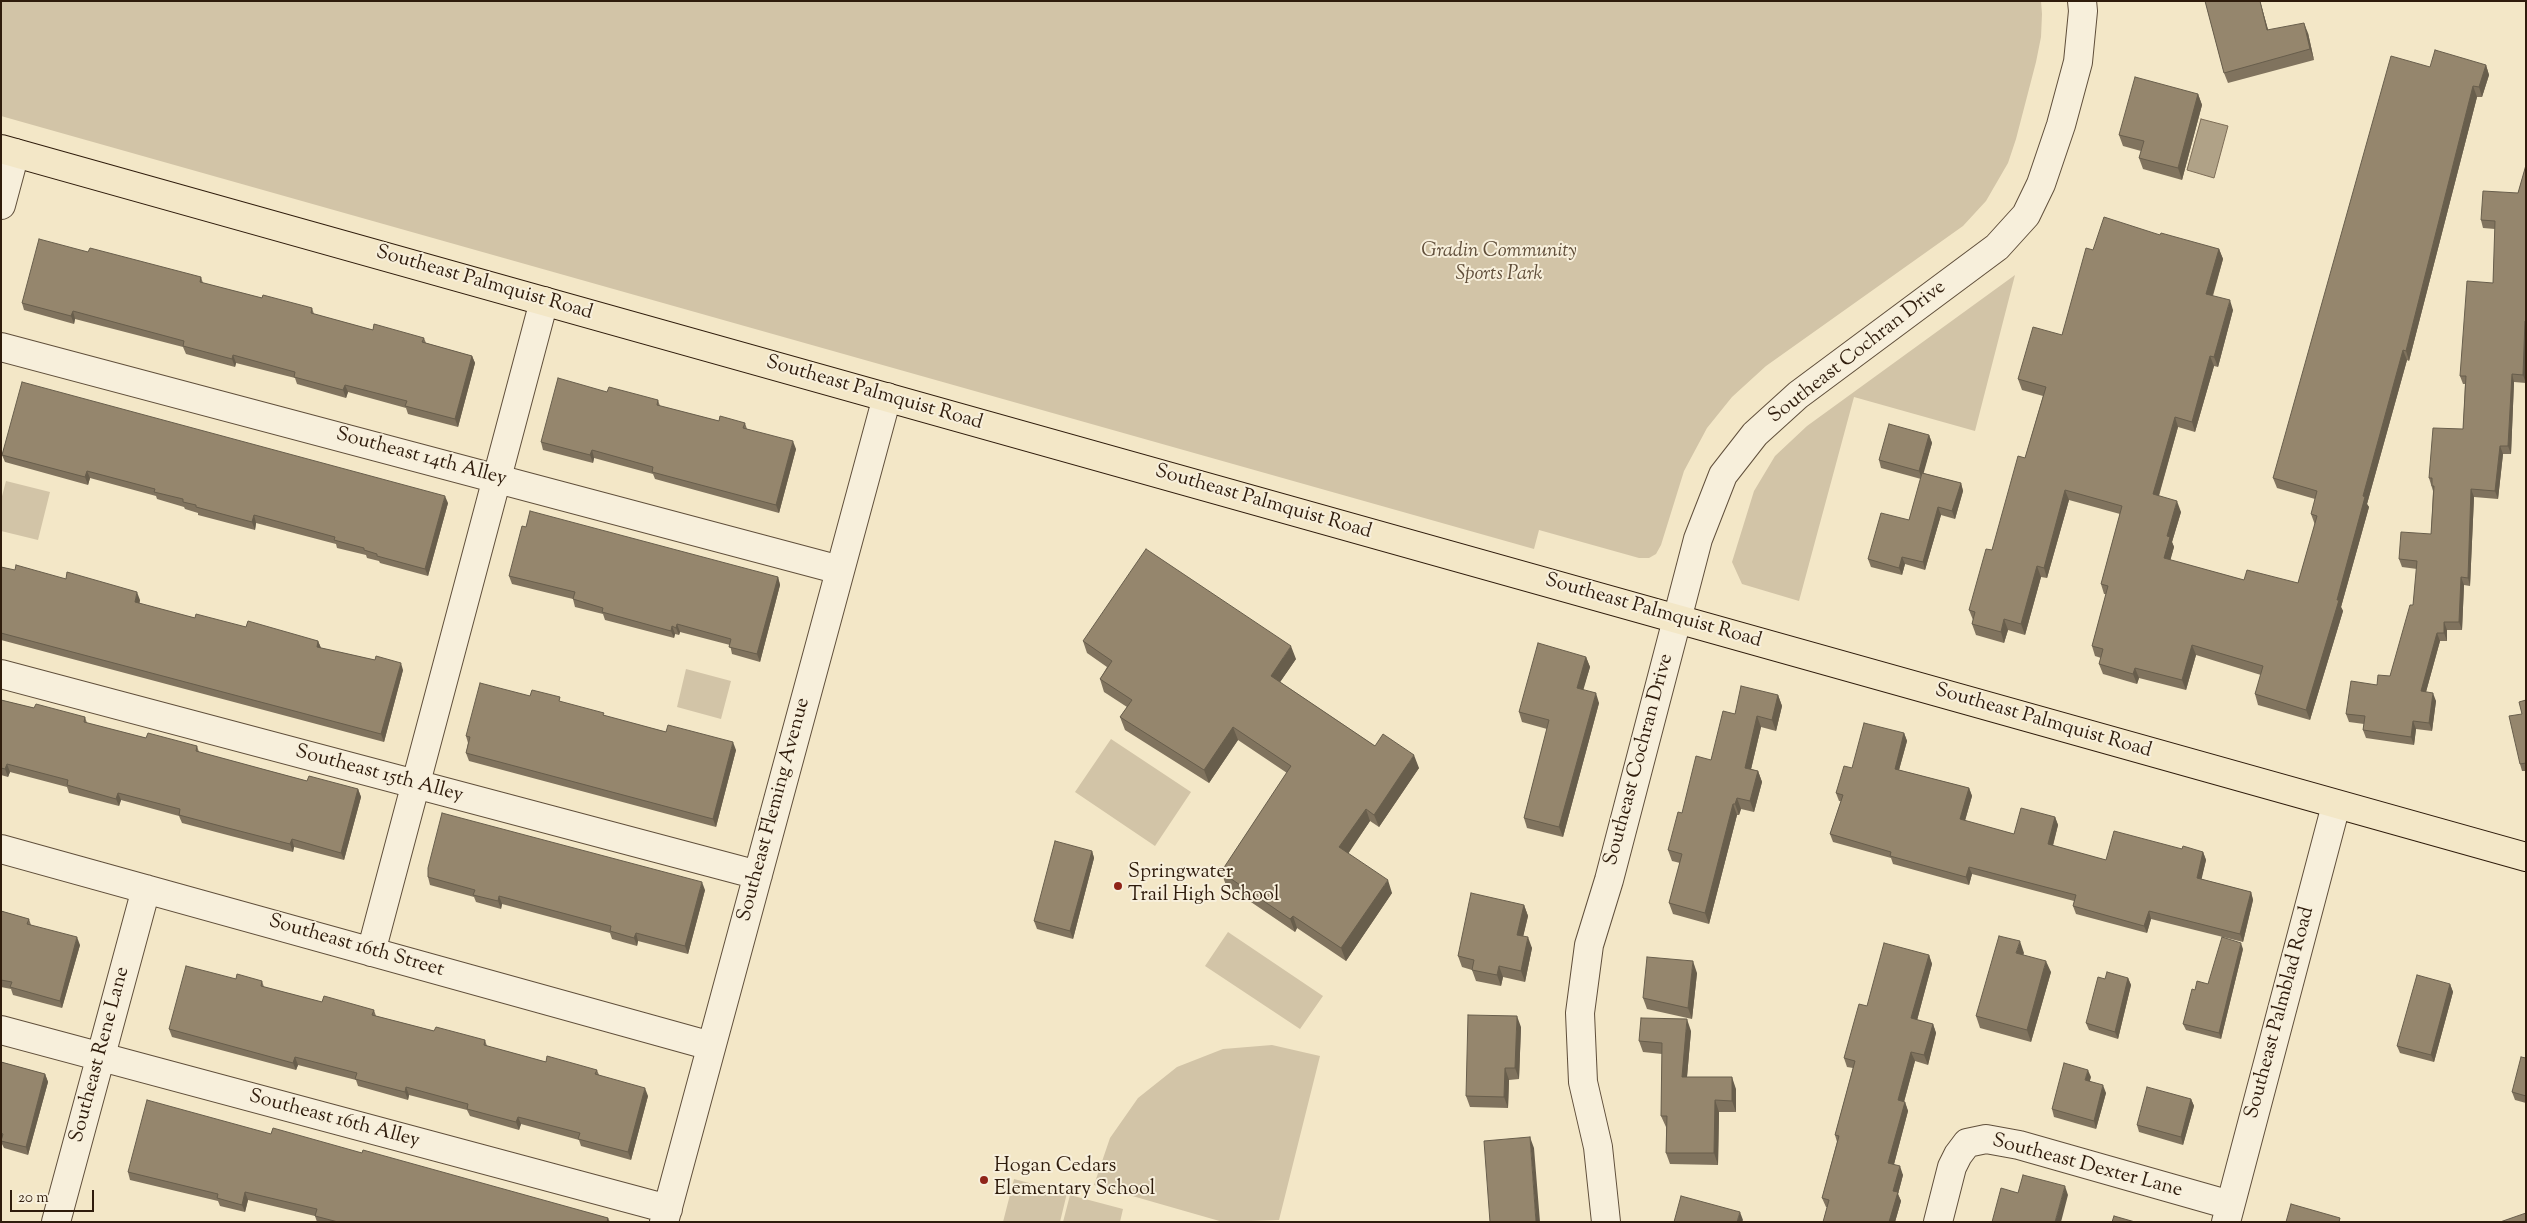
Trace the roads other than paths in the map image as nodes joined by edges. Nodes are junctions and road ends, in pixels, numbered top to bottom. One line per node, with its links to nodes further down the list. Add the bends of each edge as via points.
1 (2082, 1): 9 (street, Southeast Cochran Drive, via 2078,62 2053,151 2026,215 1997,247 1798,395 1755,434 1723,475 1698,539)
2 (8, 151): 3 (street); 4 (main road, Southeast Palmquist Road)
3 (1, 205)
4 (544, 301): 6 (main road, Southeast Palmquist Road); 7 (street)
5 (1, 347): 7 (street, Southeast 14th Alley)
6 (887, 397): 8 (street, Southeast Fleming Avenue); 9 (main road, Southeast Palmquist Road)
7 (497, 479): 8 (street, Southeast 14th Alley); 11 (street)
8 (840, 570): 15 (street, Southeast Fleming Avenue)
9 (1677, 618): 12 (main road, Southeast Palmquist Road); 24 (street, Southeast Cochran Drive, via 1589,945 1581,1003 1583,1082 1598,1147)
10 (1, 674): 11 (street, Southeast 15th Alley)
11 (416, 784): 15 (street, Southeast 15th Alley); 17 (street)
12 (2336, 805): 14 (main road, Southeast Palmquist Road); 21 (street, Southeast Palmblad Road)
13 (1, 848): 16 (street, Southeast 16th Street)
14 (2526, 857)
15 (758, 875): 19 (street, Southeast Fleming Avenue)
16 (146, 889): 17 (street, Southeast 16th Street); 20 (street, Southeast Rene Lane)
17 (371, 952): 19 (street, Southeast 16th Street)
18 (1, 1030): 20 (street, Southeast 16th Alley)
19 (712, 1046): 22 (street, Southeast Fleming Avenue)
20 (101, 1057): 22 (street, Southeast 16th Alley); 23 (street, Southeast Rene Lane)
21 (2228, 1214): 25 (street, Southeast Dexter Lane, via 2019,1145 1986,1139 1968,1143 1958,1155)
22 (666, 1215)
23 (56, 1222)
24 (1606, 1222)
25 (1938, 1222)

